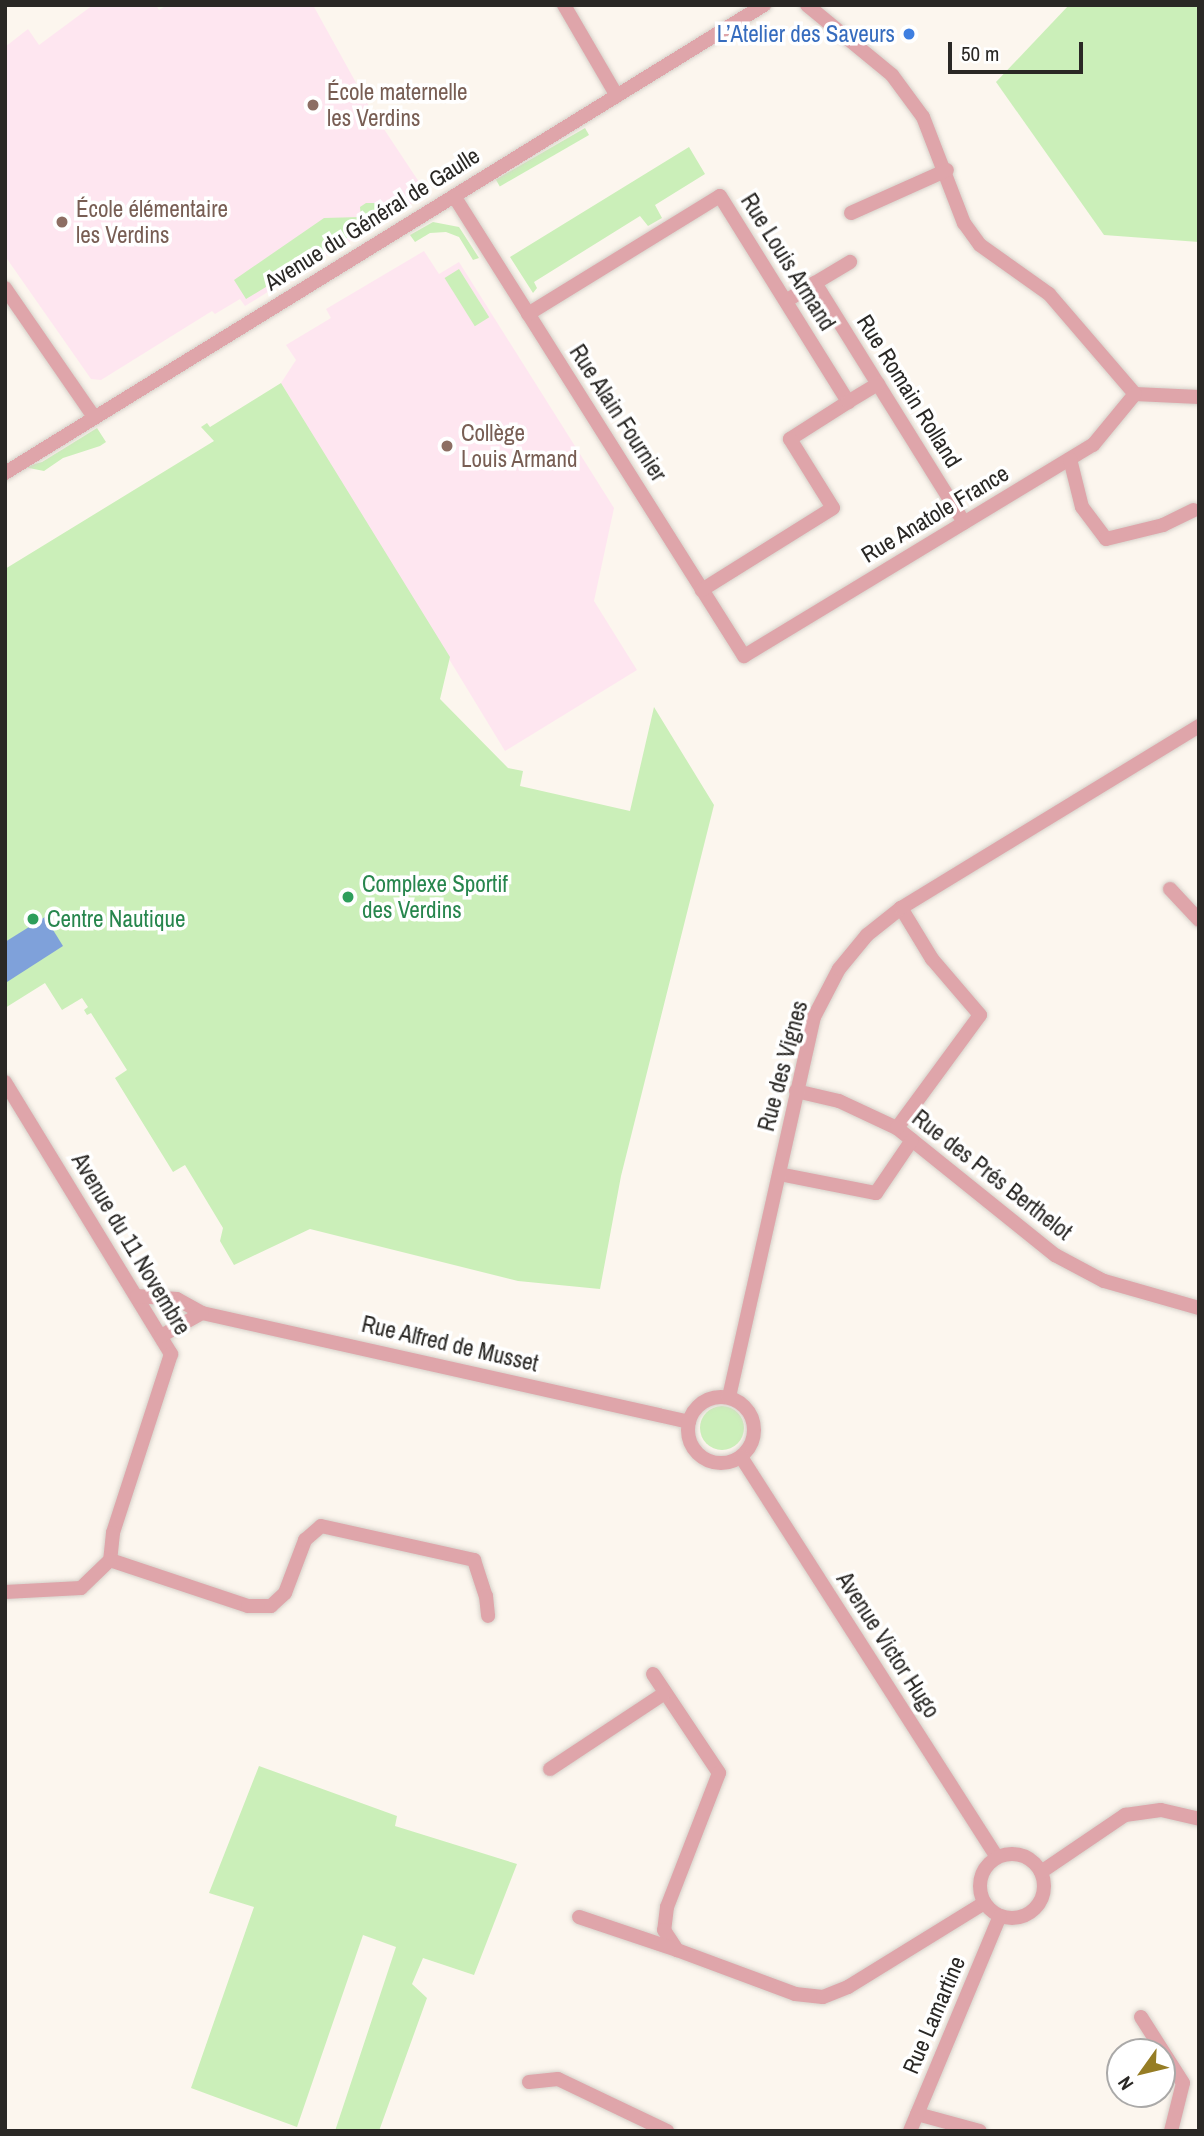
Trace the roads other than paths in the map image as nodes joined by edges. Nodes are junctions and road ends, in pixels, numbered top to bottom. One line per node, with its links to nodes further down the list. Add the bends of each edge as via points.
1 (764, 5): 4 (street, Avenue du Général de Gaulle)
2 (807, 5): 6 (street, via 891,75 923,117)
3 (566, 6): 5 (street)
4 (746, 10): 5 (street, Avenue du Général de Gaulle)
5 (617, 96): 7 (street, Avenue du Général de Gaulle)
6 (947, 170): 8 (street); 15 (street, via 964,223 980,245 1049,293)
7 (454, 195): 13 (street, Rue Alain Fournier); 18 (street, Avenue du Général de Gaulle)
8 (851, 213)
9 (850, 261): 10 (street)
10 (815, 283): 12 (street); 14 (street, Rue Romain Rolland)
11 (5, 288): 18 (street)
12 (786, 301): 13 (street, Rue Louis Armand, via 720,196); 17 (street, Rue Louis Armand)
13 (528, 314): 23 (street, Rue Alain Fournier)
14 (878, 384): 17 (street); 22 (street, Rue Romain Rolland)
15 (1135, 394): 16 (street); 19 (street, Rue Anatole France, via 1093,445)
16 (1199, 397)
17 (848, 401): 23 (street, via 790,439 833,508)
18 (94, 417): 20 (street, Avenue du Général de Gaulle)
19 (1070, 459): 21 (street, via 1082,507 1106,538 1163,525); 22 (street, Rue Anatole France)
20 (5, 473)
21 (1194, 510)
22 (964, 522): 24 (street, Rue Anatole France)
23 (702, 590): 24 (street, Rue Alain Fournier)
24 (744, 656)
25 (1199, 726): 27 (street, Rue des Vignes)
26 (1170, 889): 28 (street)
27 (901, 908): 30 (street, Rue des Vignes, via 867,935 839,969 814,1017); 31 (street, via 932,959 980,1015)
28 (1199, 920)
29 (5, 1082): 34 (street, Avenue du 11 Novembre)
30 (796, 1091): 31 (street, Rue des Prés Berthelot, via 852,1106); 33 (street, Rue des Vignes)
31 (897, 1128): 32 (street, Rue des Prés Berthelot)
32 (912, 1140): 33 (street, via 876,1194); 35 (street, Rue des Prés Berthelot, via 1055,1255 1104,1281)
33 (779, 1174): 38 (street, Rue des Vignes)
34 (137, 1296): 36 (street, Rue Alfred de Musset, via 177,1299); 37 (street, Avenue du 11 Novembre)
35 (1199, 1308)
36 (202, 1313): 37 (street); 39 (street, Rue Alfred de Musset)
37 (161, 1336): 41 (street, Avenue du 11 Novembre, via 171,1354 113,1533)
38 (729, 1397): 39 (street, via 700,1404); 40 (street, via 746,1407 754,1424 752,1442)
39 (689, 1422): 40 (street, via 690,1440 700,1455 720,1463)
40 (741, 1457): 48 (street, Avenue Victor Hugo)
41 (110, 1560): 42 (street, via 80,1588); 43 (street, via 248,1606 271,1606 285,1594 305,1540 321,1526 474,1560)
42 (5, 1592)
43 (488, 1616)
44 (653, 1674): 45 (street)
45 (666, 1693): 46 (street); 53 (street, via 719,1773 667,1907 664,1930)
46 (550, 1769)
47 (1199, 1819): 49 (street, via 1161,1810 1125,1815)
48 (997, 1857): 49 (street, via 1027,1857); 50 (street, via 979,1882)
49 (1041, 1872): 51 (street, via 1044,1894 1039,1904 1022,1917)
50 (984, 1903): 51 (street); 53 (street, via 848,1987 823,1997 795,1994)
51 (999, 1916): 56 (street, Rue Lamartine)
52 (579, 1917): 53 (street)
53 (677, 1950)
54 (1141, 2017): 60 (street, via 1183,2083)
55 (529, 2082): 57 (street, via 558,2080)
56 (917, 2114): 58 (street, Rue Lamartine); 59 (street)
57 (667, 2131)
58 (910, 2131)
59 (980, 2131)
60 (1171, 2131)

